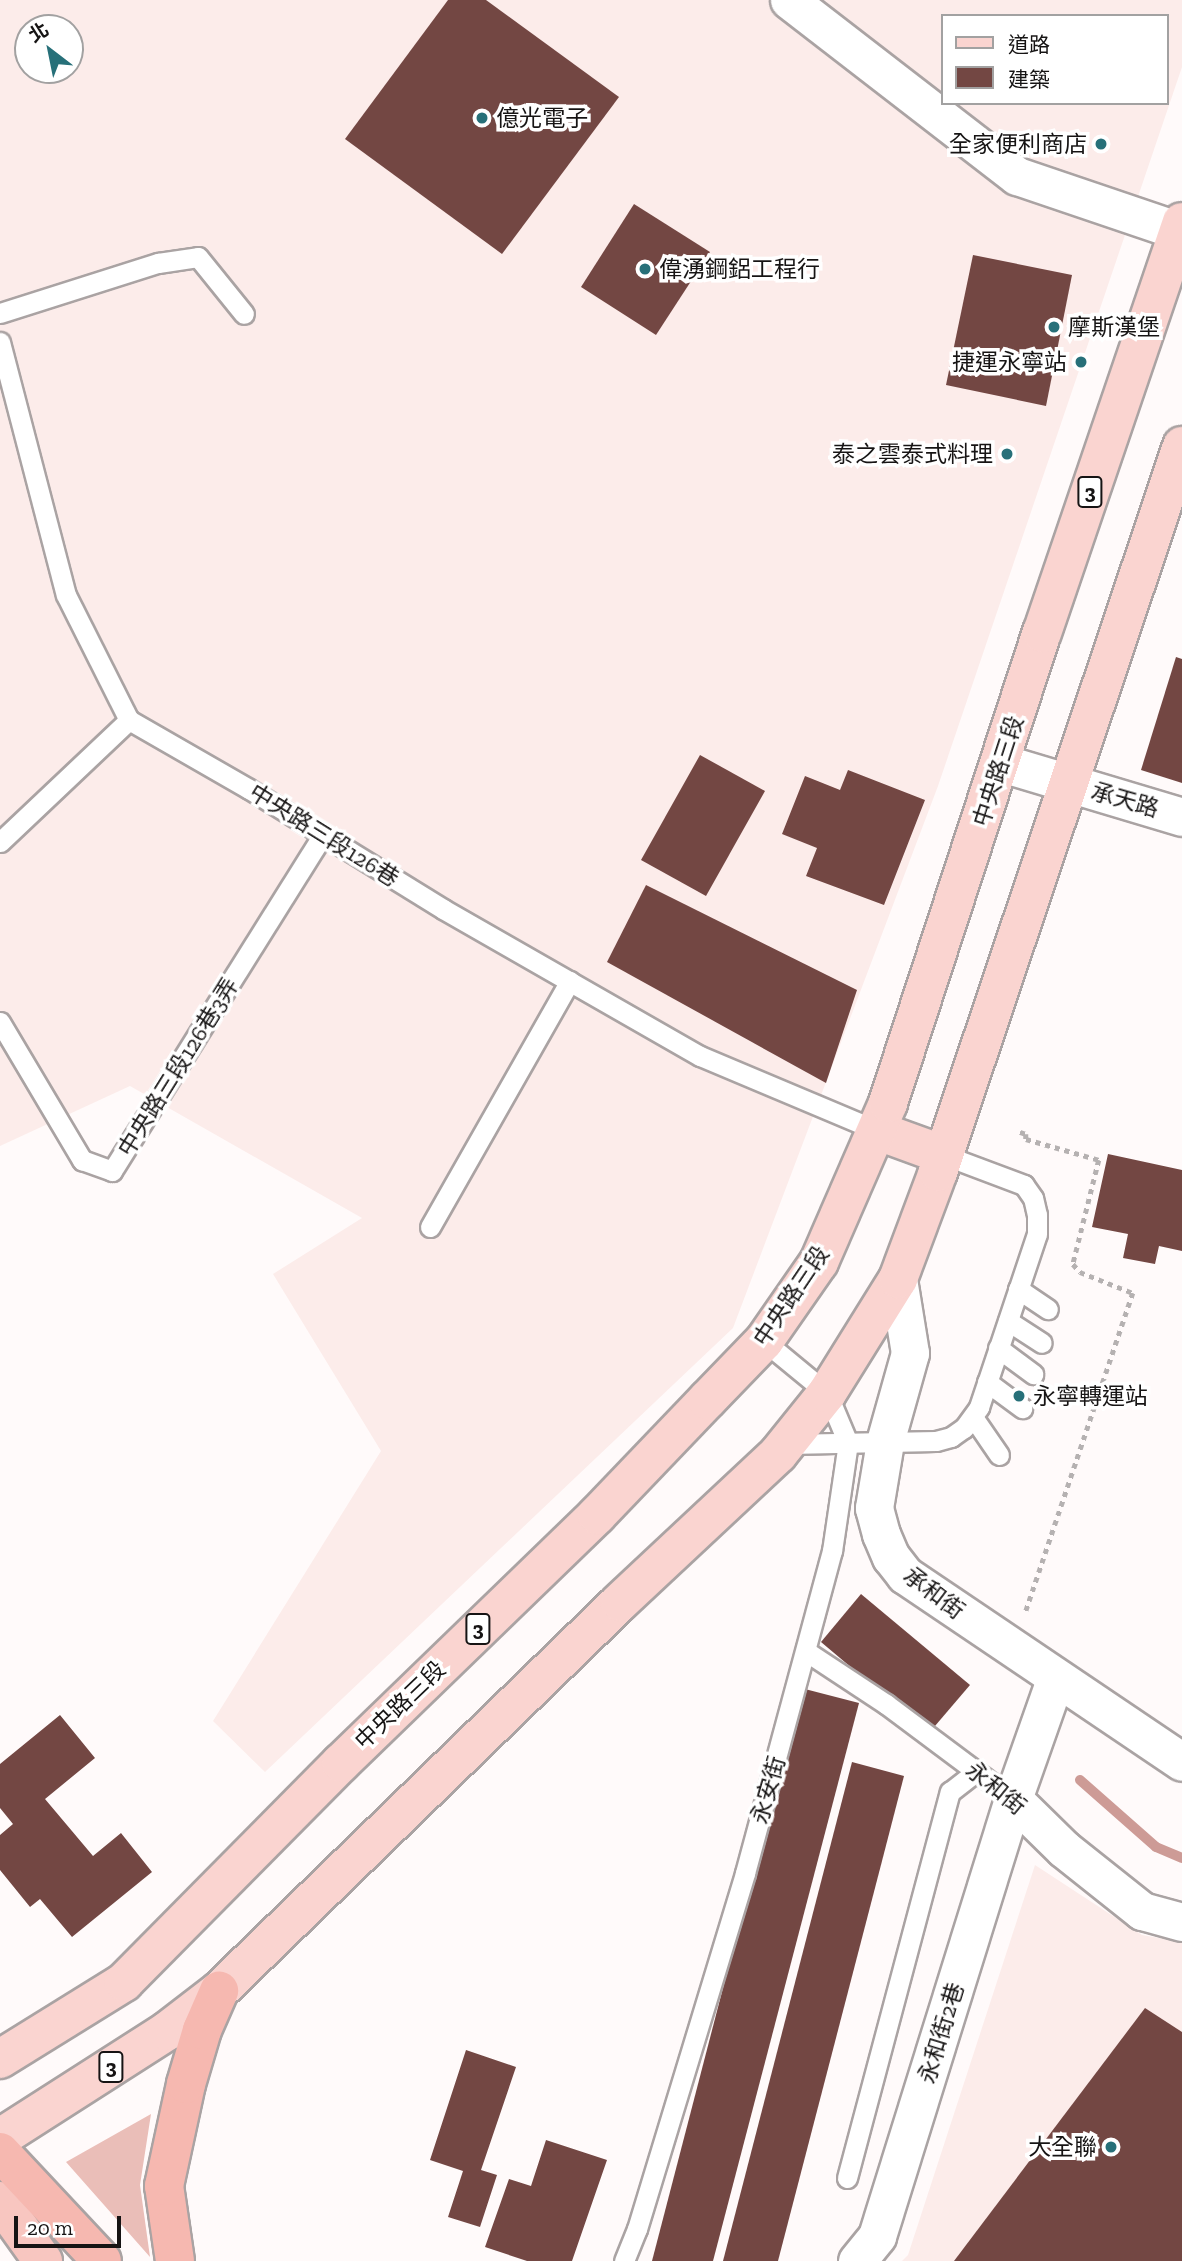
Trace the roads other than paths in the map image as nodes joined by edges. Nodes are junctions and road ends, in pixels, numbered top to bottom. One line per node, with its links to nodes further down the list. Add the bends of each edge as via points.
1 (789, 0): 2 (street, via 1017,176)
2 (1181, 228): 8 (main road, 中央路三段 / 3)
3 (0, 313): 4 (lane, via 158,263 198,257)
4 (244, 314)
5 (0, 342): 7 (lane, via 66,595)
6 (1182, 446): 9 (main road, 3)
7 (129, 720): 11 (lane, 中央路三段126巷); 12 (lane)
8 (1002, 763): 9 (street, 承天路); 15 (main road, 中央路三段 / 3)
9 (1068, 784): 10 (street, 承天路); 16 (main road, 3)
10 (1182, 817)
11 (323, 835): 13 (lane, 中央路三段126巷); 14 (lane, 中央路三段126巷3弄, via 112,1171 82,1160)
12 (0, 842)
13 (570, 981): 15 (lane, 中央路三段126巷, via 700,1056); 17 (lane)
14 (0, 1022)
15 (878, 1131): 16 (main road); 22 (main road, 中央路三段 / 3, via 818,1262)
16 (944, 1155): 18 (main road, 3); 19 (lane, via 1024,1185 1034,1198 1037,1234)
17 (430, 1227)
18 (898, 1279): 27 (main road, 3); 30 (street, 承和街, via 910,1353)
19 (1018, 1289): 20 (lane); 21 (lane)
20 (1048, 1310)
21 (1008, 1321): 23 (lane); 24 (lane)
22 (764, 1341): 27 (lane); 41 (main road, 中央路三段 / 3, via 597,1514 124,1982)
23 (1042, 1343)
24 (998, 1348): 25 (lane); 26 (lane)
25 (1033, 1374)
26 (987, 1382): 28 (lane); 29 (lane)
27 (827, 1393): 31 (lane); 32 (main road, 3)
28 (1022, 1408)
29 (973, 1417): 30 (lane, via 951,1437); 33 (lane)
30 (885, 1442): 31 (lane); 35 (street, 承和街, via 874,1508 891,1557 905,1576)
31 (848, 1443): 32 (lane); 34 (lane, 永安街, via 832,1551)
32 (787, 1444): 40 (main road, 3)
33 (999, 1455)
34 (807, 1652): 37 (lane, 永和街); 49 (lane, 永安街, via 745,1873)
35 (1055, 1680): 36 (street, 承和街); 38 (street, 永和街2巷)
36 (1182, 1762)
37 (977, 1771): 38 (lane, 永和街); 44 (lane, via 950,1792)
38 (1013, 1799): 39 (street, 永和街, via 1064,1849 1142,1911); 50 (street, 永和街2巷, via 877,2235)
39 (1182, 1922)
40 (219, 1991): 42 (main road, 3, via 167,2031); 48 (highway, via 186,2084 164,2186)
41 (0, 2059)
42 (0, 2138)
43 (0, 2152): 47 (highway)
44 (847, 2178)
45 (0, 2201): 46 (highway)
46 (43, 2261)
47 (102, 2261)
48 (175, 2261)
49 (624, 2261)
50 (857, 2261)

